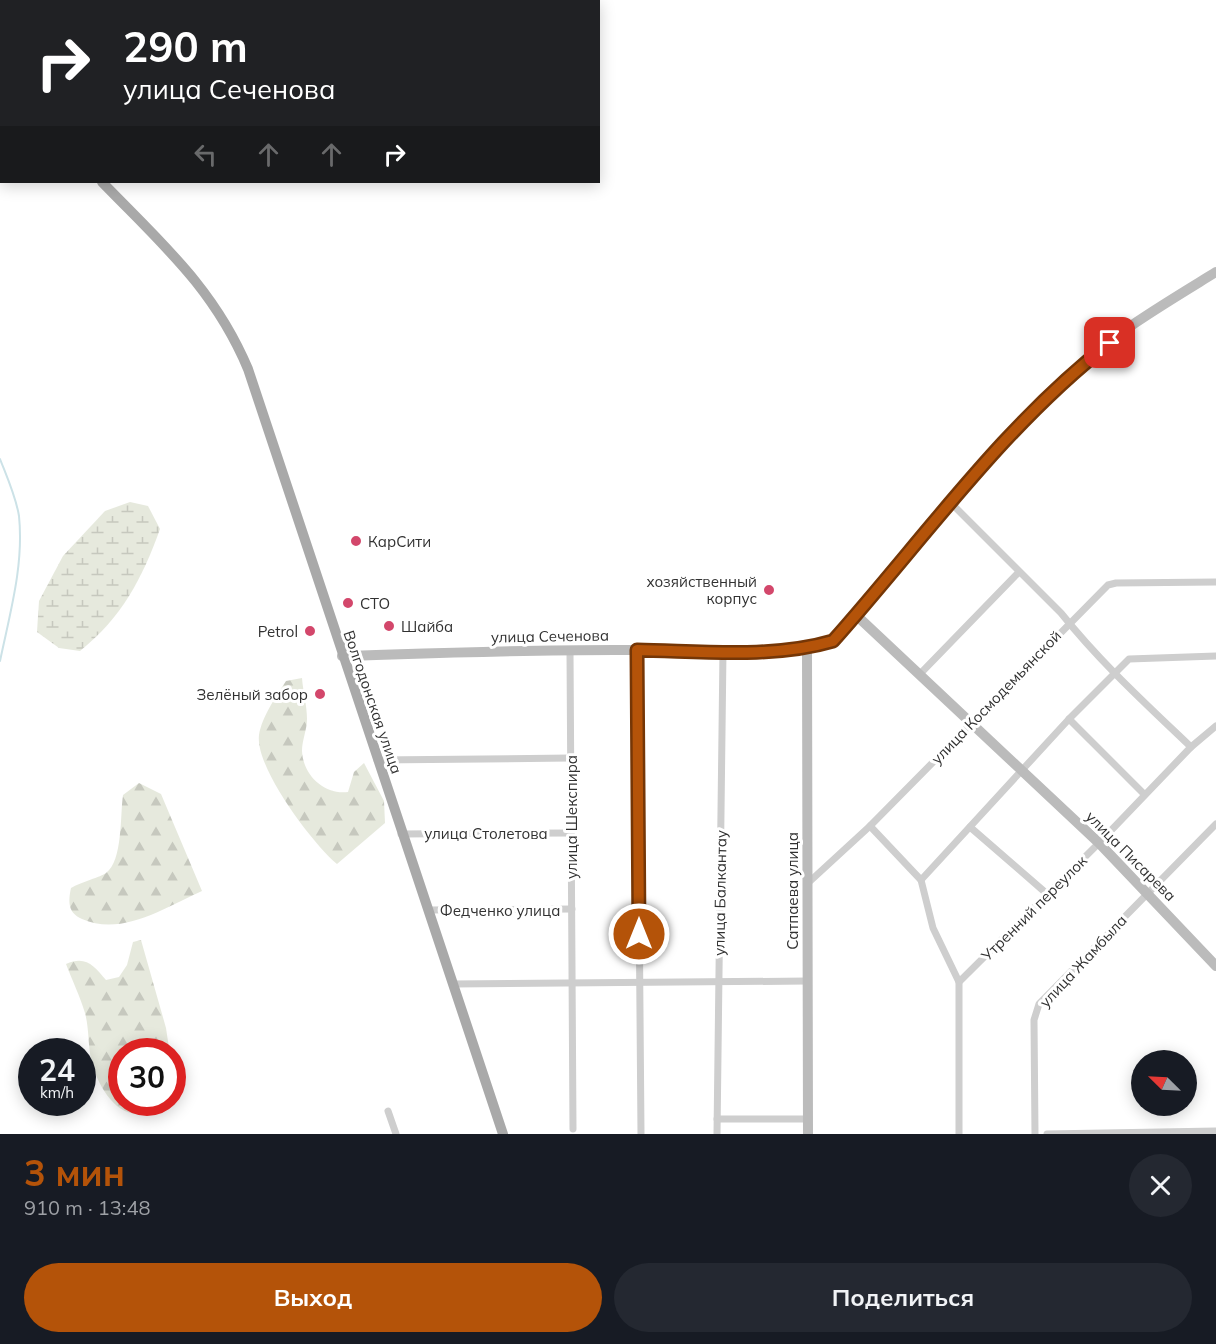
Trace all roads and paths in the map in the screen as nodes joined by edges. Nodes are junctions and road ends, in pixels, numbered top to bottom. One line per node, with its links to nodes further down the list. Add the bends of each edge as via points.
1 (103, 183): 8 (main road, Волгодонская улица, via 188,272 233,334)
2 (1216, 272): 3 (street, улица Сеченова, via 1142,318 1078,367 1010,435)
3 (951, 503): 4 (street); 6 (street, улица Сеченова)
4 (1019, 572): 7 (street); 17 (street)
5 (1216, 582): 7 (street, улица Космодемьянской, via 1107,585)
6 (856, 615): 9 (street, улица Сеченова, via 833,641); 17 (street, улица Писарева)
7 (1068, 622): 16 (street); 20 (street, улица Космодемьянской)
8 (334, 634): 13 (street, via 354,650); 14 (main road, Волгодонская улица)
9 (807, 649): 11 (street, улица Сеченова); 34 (street, Сатпаева улица)
10 (637, 650): 11 (street, улица Сеченова); 12 (street, улица Сеченова); 41 (street)
11 (723, 651): 40 (street, улица Балкантау)
12 (570, 652): 13 (street, улица Сеченова); 23 (street, улица Шекспира)
13 (372, 655): 14 (street, улица Сеченова); 18 (street, via 358,663)
14 (342, 656): 18 (main road, Волгодонская улица)
15 (1216, 656): 16 (street, via 1129,659)
16 (1114, 673): 19 (street); 22 (street)
17 (918, 675): 20 (street, улица Писарева)
18 (349, 678): 24 (main road, Волгодонская улица)
19 (1069, 720): 25 (street); 26 (street)
20 (971, 725): 25 (street, улица Писарева); 28 (street, улица Космодемьянской)
21 (1216, 726): 22 (street, Утренний переулок)
22 (1191, 747): 26 (street, Утренний переулок)
23 (571, 758): 24 (street); 30 (street, улица Шекспира)
24 (377, 760): 31 (main road, Волгодонская улица)
25 (1020, 771): 29 (street); 32 (street, улица Писарева)
26 (1144, 794): 32 (street, Утренний переулок)
27 (1216, 824): 35 (street, улица Жамбыла)
28 (870, 826): 33 (street); 34 (street, улица Космодемьянской)
29 (970, 827): 33 (street); 36 (street)
30 (571, 833): 31 (street, улица Столетова); 37 (street, улица Шекспира)
31 (401, 834): 38 (main road, Волгодонская улица)
32 (1099, 843): 35 (street, улица Писарева); 36 (street, Утренний переулок)
33 (921, 880): 44 (street, via 933,928)
34 (806, 884): 42 (street, Сатпаева улица)
35 (1147, 892): 39 (street, улица Писарева); 57 (street, улица Жамбыла, via 1039,1004 1034,1020)
36 (1046, 893): 44 (street, Утренний переулок)
37 (572, 909): 38 (street, Федченко улица); 43 (street, улица Шекспира)
38 (428, 910): 45 (main road, Волгодонская улица)
39 (1216, 966)
40 (719, 980): 41 (street); 42 (street); 47 (street, улица Балкантау)
41 (640, 981): 43 (street); 53 (street)
42 (807, 981): 48 (street, Сатпаева улица)
43 (572, 982): 45 (street); 49 (street, улица Шекспира)
44 (959, 982): 56 (street)
45 (453, 984): 52 (main road, Волгодонская улица)
46 (388, 1111): 51 (street)
47 (717, 1119): 48 (street); 54 (street, улица Балкантау)
48 (808, 1119): 55 (street, Сатпаева улица)
49 (573, 1129)
50 (1216, 1131): 58 (street)
51 (396, 1134)
52 (503, 1134)
53 (641, 1134)
54 (717, 1134)
55 (808, 1134)
56 (959, 1134)
57 (1035, 1134)
58 (1047, 1134)

